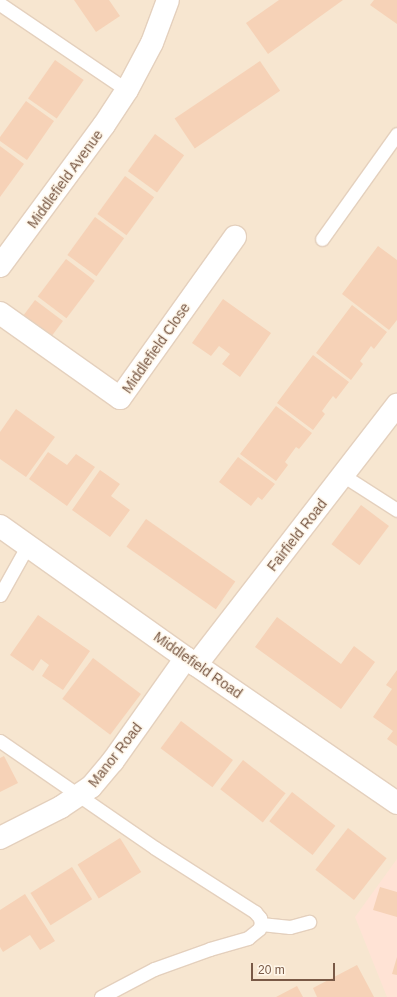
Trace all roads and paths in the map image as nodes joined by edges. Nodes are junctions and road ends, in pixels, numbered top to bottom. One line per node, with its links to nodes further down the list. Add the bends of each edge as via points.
1 (168, 0): 3 (street, Middlefield Avenue, via 152,43)
2 (0, 4): 3 (lane)
3 (127, 90): 7 (street, Middlefield Avenue)
4 (397, 134): 6 (lane)
5 (235, 237): 8 (street, Middlefield Close, via 120,398)
6 (322, 239)
7 (0, 266)
8 (0, 313)
9 (397, 404): 10 (street, Fairfield Road)
10 (344, 476): 11 (lane); 15 (street, Fairfield Road)
11 (397, 510)
12 (0, 526): 13 (street, Middlefield Road)
13 (28, 545): 14 (lane); 15 (street, Middlefield Road)
14 (0, 595)
15 (191, 662): 17 (street, Manor Road, via 105,772); 18 (street, Middlefield Road)
16 (0, 741): 17 (lane)
17 (80, 795): 19 (street, Manor Road); 21 (lane, via 155,848 255,912)
18 (397, 802)
19 (0, 838)
20 (309, 922): 21 (lane, via 290,926)
21 (261, 924): 22 (lane, via 248,938 154,969)
22 (101, 997)

